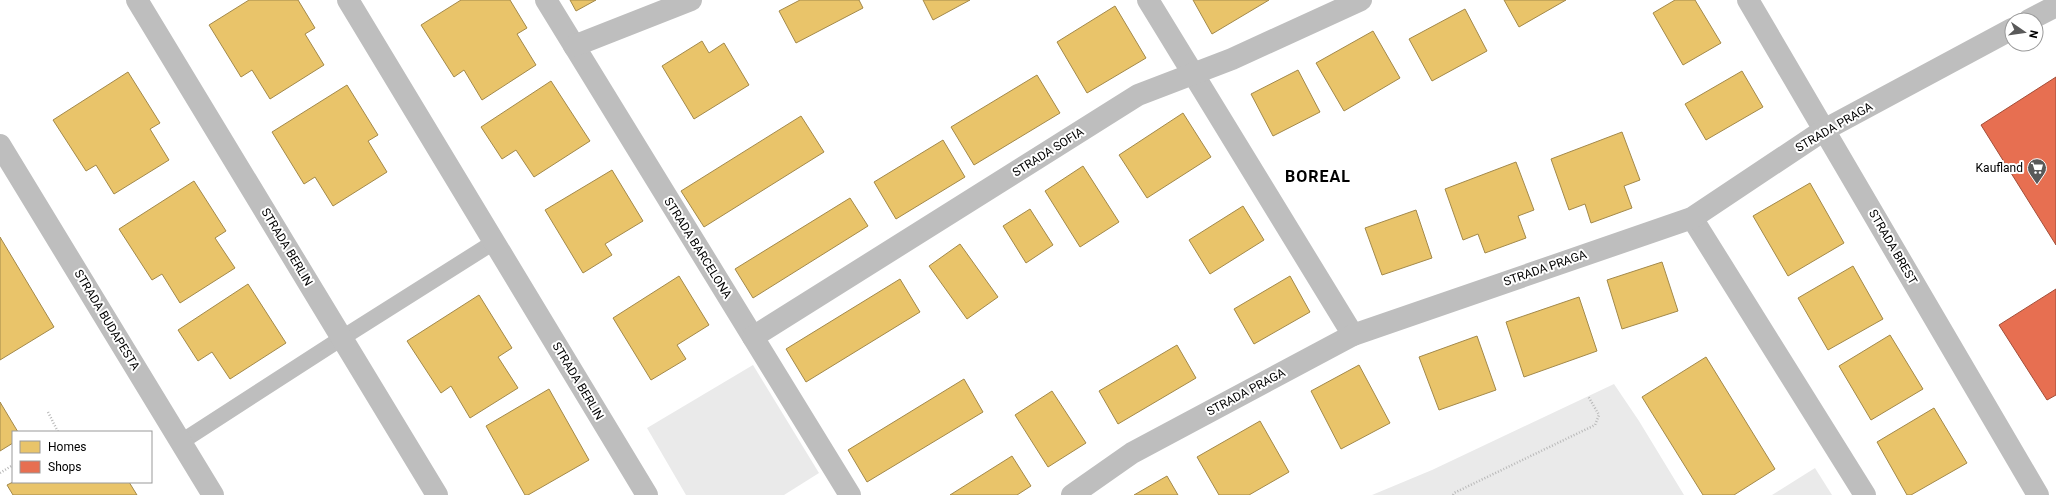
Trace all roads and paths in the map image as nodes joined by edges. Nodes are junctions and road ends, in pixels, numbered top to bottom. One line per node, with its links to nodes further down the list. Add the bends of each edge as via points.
1 (137, 0): 19 (street, STRADA BERLIN)
2 (348, 0): 16 (street, STRADA BERLIN)
3 (546, 0): 11 (street, STRADA BARCELONA)
4 (691, 0): 11 (street)
5 (1148, 0): 12 (street)
6 (1361, 0): 12 (street, STRADA SOFIA, via 1232,59)
7 (1748, 0): 13 (street, STRADA BREST)
8 (2056, 6): 9 (street)
9 (2044, 12)
10 (2004, 33): 13 (street, STRADA PRAGA)
11 (574, 46): 18 (street, STRADA BARCELONA)
12 (1192, 73): 17 (street); 18 (street, STRADA SOFIA, via 1138,95)
13 (1824, 130): 15 (street, STRADA PRAGA); 26 (street, STRADA BREST)
14 (0, 145): 23 (street, STRADA BUDAPESTA)
15 (1692, 218): 17 (street, STRADA PRAGA); 33 (street)
16 (494, 242): 19 (lane); 29 (street, STRADA BERLIN)
17 (1353, 335): 31 (street, STRADA PRAGA, via 1132,452)
18 (753, 337): 30 (street, STRADA BARCELONA)
19 (342, 338): 23 (lane); 28 (street, STRADA BERLIN)
20 (1588, 396): 32 (path, via 1599,415 1594,425)
21 (48, 412): 22 (path)
22 (58, 431)
23 (181, 442): 27 (street, STRADA BUDAPESTA)
24 (12, 466): 25 (path)
25 (0, 473)
26 (2034, 493)
27 (213, 495)
28 (437, 495)
29 (647, 495)
30 (850, 495)
31 (1072, 495)
32 (1453, 495)
33 (1865, 495)

